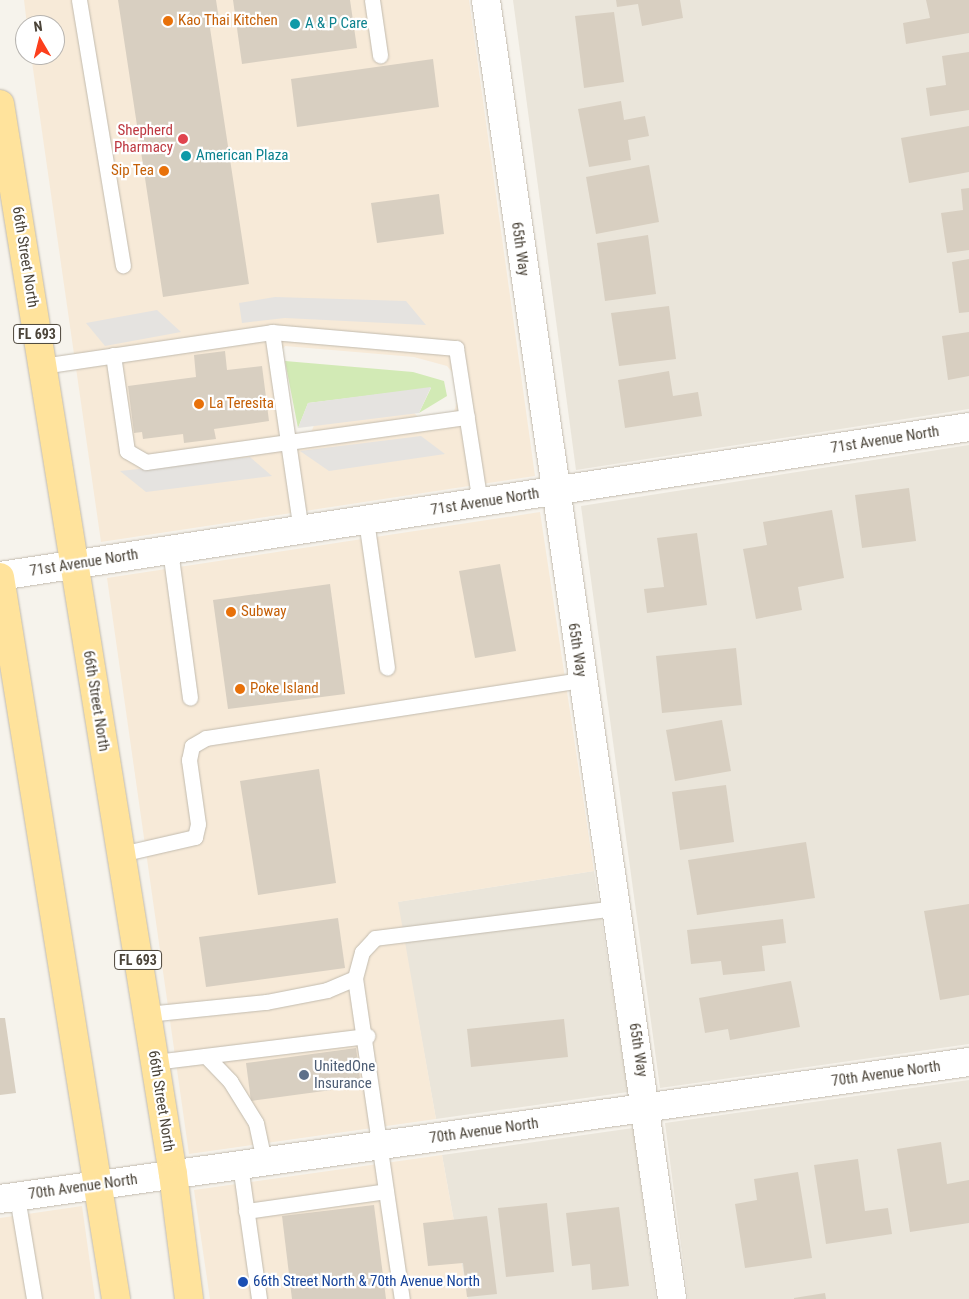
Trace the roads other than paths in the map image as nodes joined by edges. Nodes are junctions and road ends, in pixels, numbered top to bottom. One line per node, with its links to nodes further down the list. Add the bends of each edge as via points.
1 (78, 0): 6 (lane)
2 (372, 0): 4 (lane)
3 (486, 0): 13 (street, 65th Way)
4 (380, 55)
5 (0, 104): 9 (main road, 66th Street North / FL 693)
6 (123, 265)
7 (272, 332): 8 (lane); 10 (lane, via 456,348); 12 (lane)
8 (113, 355): 9 (lane); 12 (lane, via 127,451 136,460)
9 (42, 366): 18 (main road, 66th Street North / FL 693)
10 (467, 417): 12 (lane); 14 (lane)
11 (969, 427): 13 (street, 71st Avenue North)
12 (288, 440): 16 (lane)
13 (553, 492): 14 (street, 71st Avenue North); 21 (street, 65th Way)
14 (480, 503): 15 (street, 71st Avenue North)
15 (366, 520): 16 (street, 71st Avenue North); 20 (lane)
16 (301, 530): 17 (street, 71st Avenue North)
17 (170, 550): 18 (street, 71st Avenue North); 22 (lane)
18 (74, 564): 19 (street, 71st Avenue North); 23 (main road, 66th Street North / FL 693)
19 (0, 576): 35 (main road)
20 (387, 668)
21 (582, 680): 23 (lane, via 206,738 192,746 189,760 198,824 195,837); 24 (street, 65th Way)
22 (190, 698)
23 (121, 854): 26 (main road, 66th Street North / FL 693)
24 (616, 908): 25 (lane, via 375,938 362,952); 31 (street, 65th Way)
25 (355, 978): 26 (lane, via 327,990 266,1002); 27 (lane)
26 (147, 1014): 29 (main road, 66th Street North / FL 693)
27 (367, 1036): 28 (lane); 32 (lane)
28 (206, 1056): 29 (lane); 33 (lane, via 230,1081 256,1123)
29 (155, 1062): 34 (main road, 66th Street North / FL 693)
30 (969, 1062): 31 (street, 70th Avenue North)
31 (646, 1108): 32 (street, 70th Avenue North); 44 (street, 65th Way)
32 (380, 1145): 33 (street, 70th Avenue North); 36 (lane)
33 (252, 1163): 34 (street, 70th Avenue North); 38 (lane)
34 (173, 1174): 35 (street, 70th Avenue North); 41 (main road, 66th Street North / FL 693)
35 (101, 1185): 37 (street, 70th Avenue North); 40 (main road)
36 (386, 1191): 38 (lane); 43 (lane)
37 (9, 1198): 39 (lane)
38 (246, 1211): 42 (lane)
39 (34, 1299)
40 (116, 1299)
41 (190, 1299)
42 (259, 1299)
43 (402, 1299)
44 (672, 1299)

